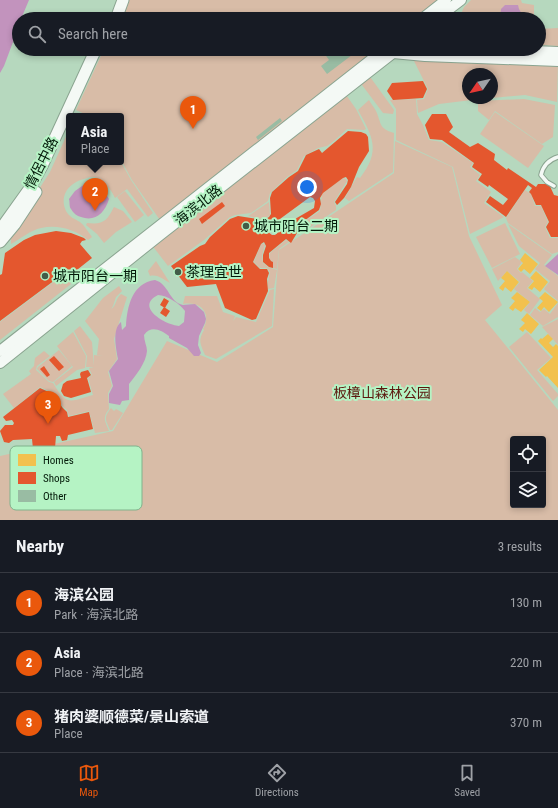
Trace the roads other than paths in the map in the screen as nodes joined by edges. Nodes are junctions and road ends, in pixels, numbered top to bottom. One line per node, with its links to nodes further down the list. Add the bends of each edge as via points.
1 (116, 0): 5 (highway)
2 (123, 0): 6 (highway)
3 (446, 0): 7 (main road)
4 (462, 0): 8 (main road); 9 (main road)
5 (112, 12)
6 (119, 12)
7 (431, 12)
8 (446, 12)
9 (453, 12)
10 (546, 52): 11 (main road)
11 (558, 52)
12 (93, 56): 18 (highway, 情侶中路)
13 (101, 56): 19 (highway)
14 (384, 56): 26 (main road, 海滨北路)
15 (384, 56): 27 (main road, 海滨北路)
16 (425, 56): 17 (main road)
17 (558, 61)
18 (66, 113)
19 (74, 113)
20 (66, 114): 24 (highway, 情侶中路, via 30,188)
21 (66, 131): 25 (highway, 情侶中路, via 32,199)
22 (558, 157): 23 (lane, via 546,164 541,176)
23 (554, 186)
24 (0, 230)
25 (0, 242)
26 (0, 351)
27 (0, 363)

